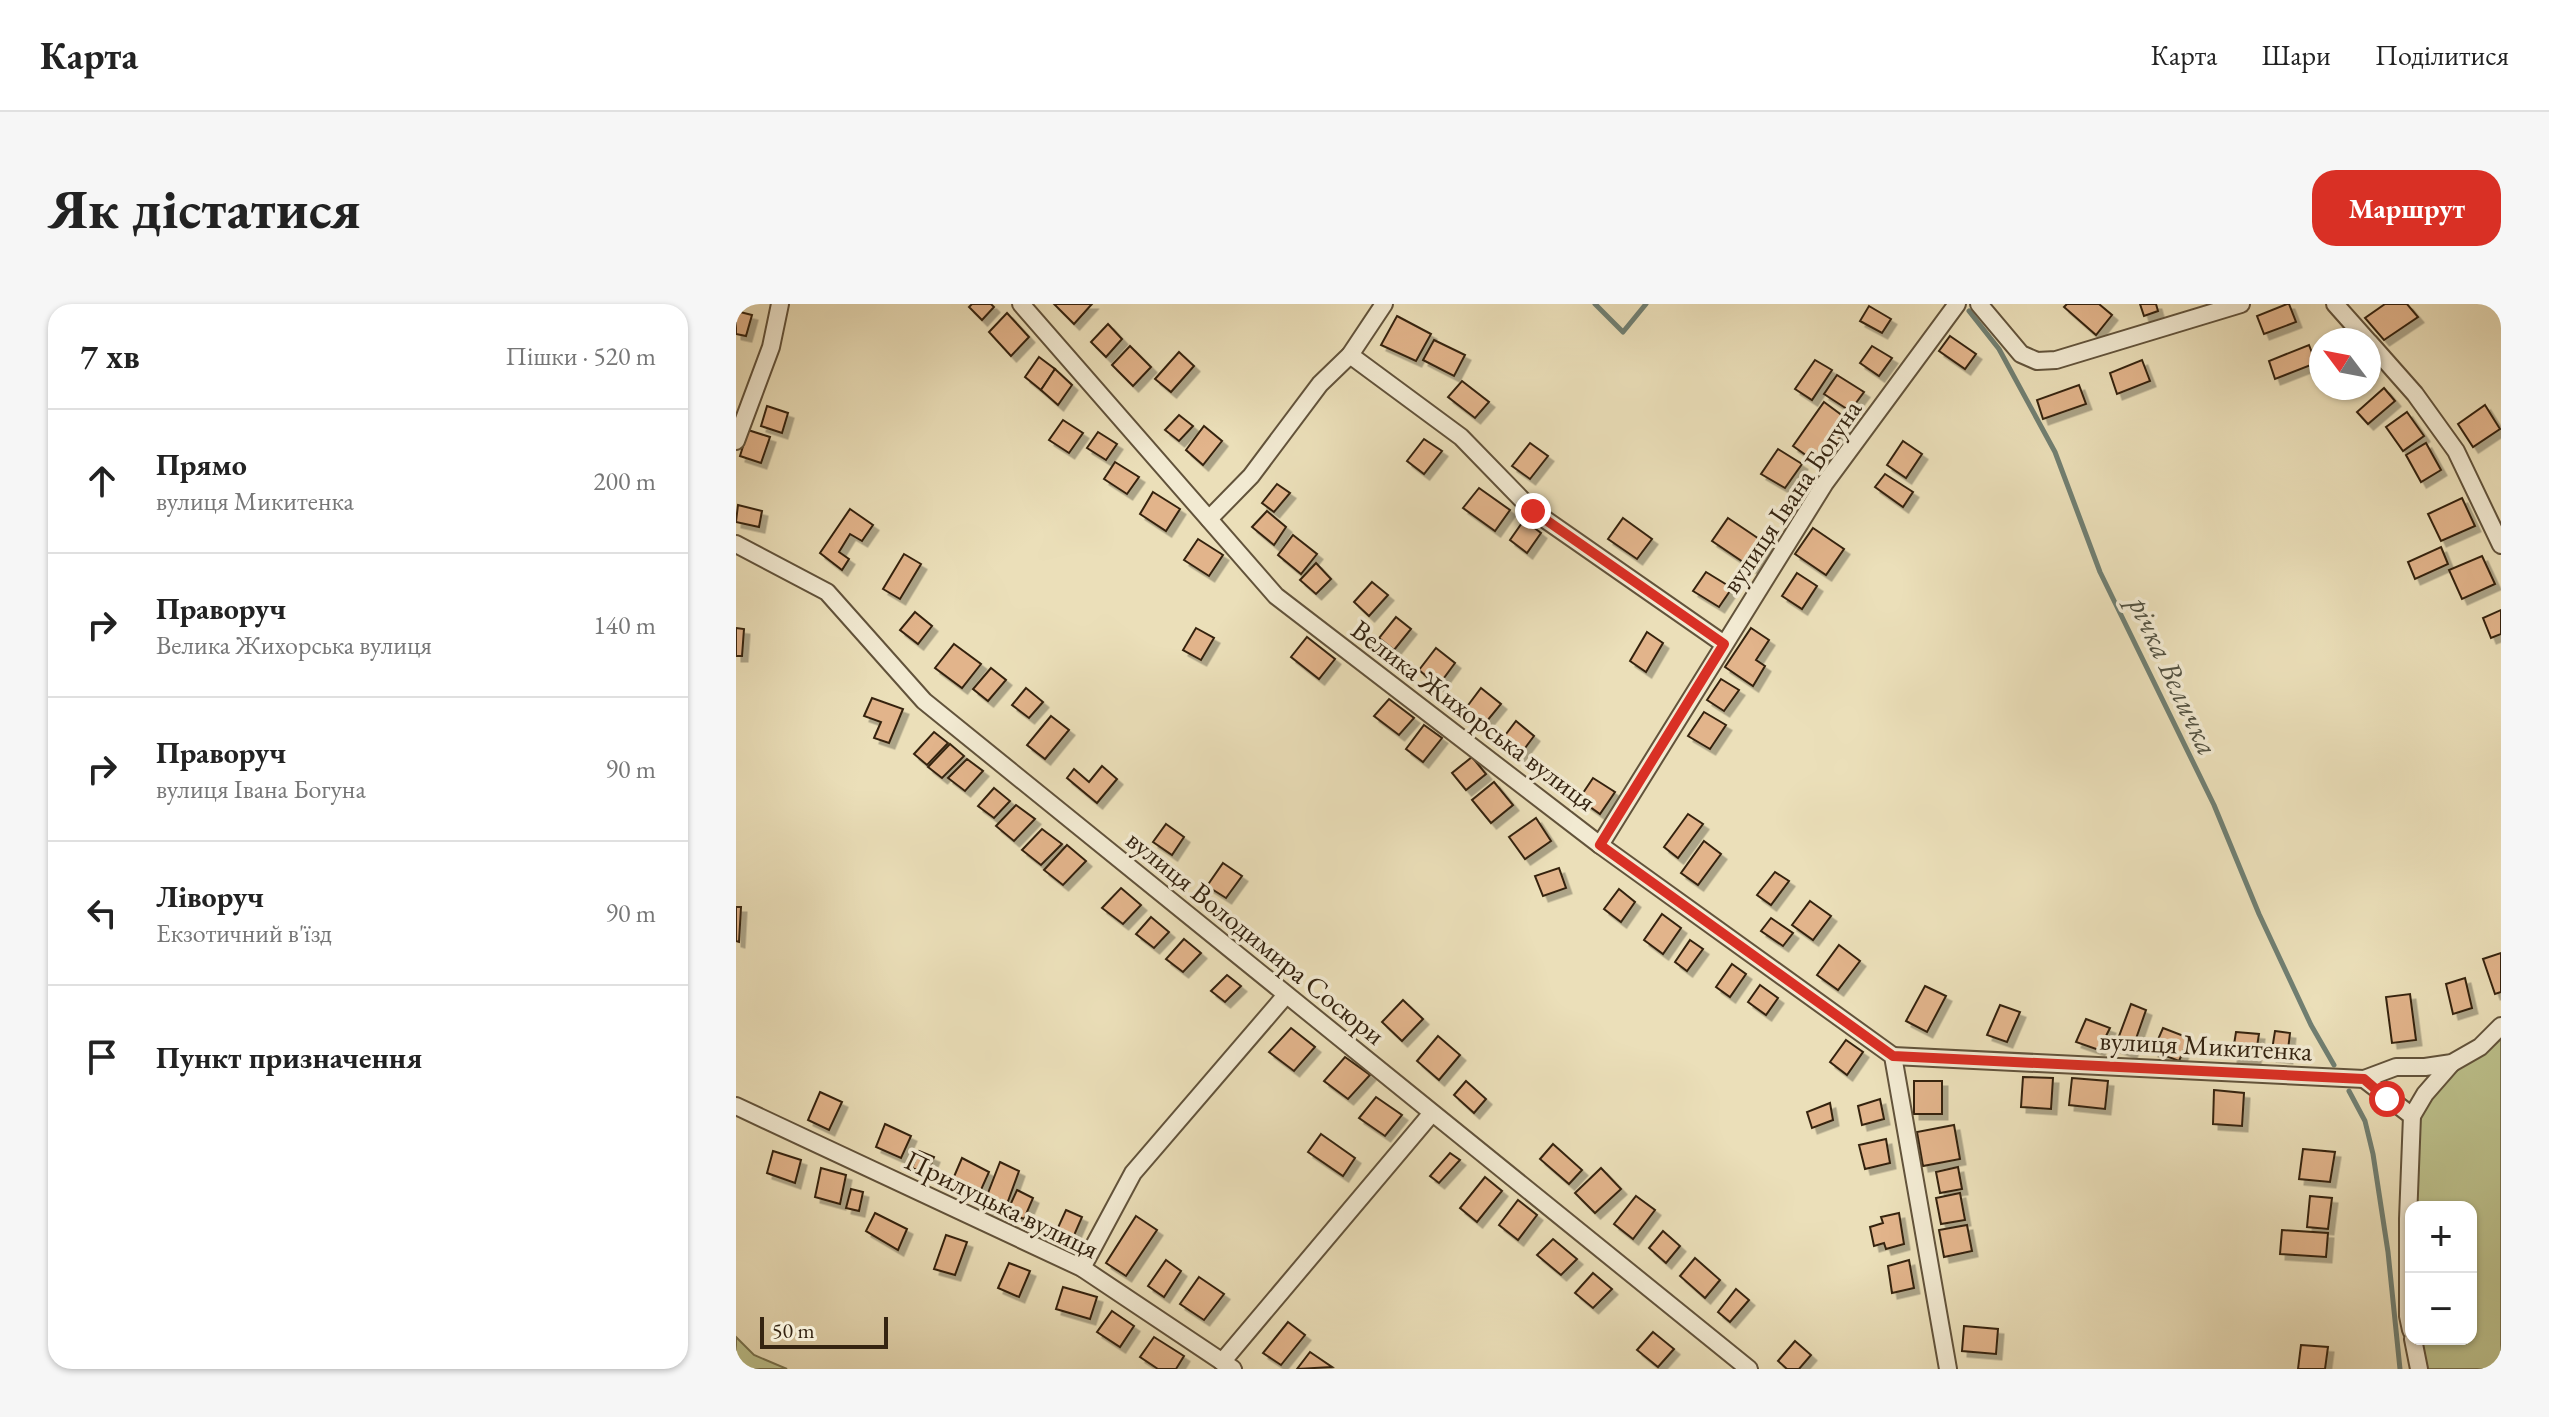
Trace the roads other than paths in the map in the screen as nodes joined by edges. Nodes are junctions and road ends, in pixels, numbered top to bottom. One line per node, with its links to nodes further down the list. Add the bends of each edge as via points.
1 (780, 304): 11 (street, via 771,347)
2 (1021, 304): 12 (street, Велика Жихорська вулиця)
3 (1384, 304): 9 (street)
4 (1957, 304): 15 (street, вулиця Івана Богуна, via 1825,483)
5 (1979, 304): 6 (street, via 2021,354 2037,361 2056,360)
6 (2241, 304)
7 (2335, 304): 8 (street)
8 (2356, 328)
9 (1350, 355): 12 (street); 15 (street, via 1461,437 1533,511)
10 (2381, 356): 14 (street, via 2456,451)
11 (736, 441)
12 (1209, 519): 16 (street, Велика Жихорська вулиця, via 1276,596)
13 (736, 544): 17 (street, вулиця Володимира Сосюри, via 827,592 924,701)
14 (2501, 545)
15 (1724, 644): 16 (street, вулиця Івана Богуна)
16 (1600, 845): 19 (street, Велика Жихорська вулиця)
17 (1286, 995): 23 (street, вулиця Володимира Сосюри); 25 (street, via 1133,1173)
18 (2501, 1026): 20 (street, вулиця Микитенка, via 2480,1047)
19 (1893, 1056): 21 (street, вулиця Микитенка); 30 (street)
20 (2452, 1063): 21 (street, вулиця Микитенка, via 2396,1067); 24 (street)
21 (2364, 1079): 24 (street)
22 (736, 1106): 25 (street, Прилуцька вулиця)
23 (1432, 1113): 28 (street); 29 (street, вулиця Володимира Сосюри)
24 (2412, 1116): 26 (street)
25 (1082, 1268): 28 (street, Прилуцька вулиця)
26 (2408, 1273)
27 (2414, 1345): 31 (street)
28 (1227, 1365)
29 (1749, 1369)
30 (1948, 1369)
31 (2419, 1369)

